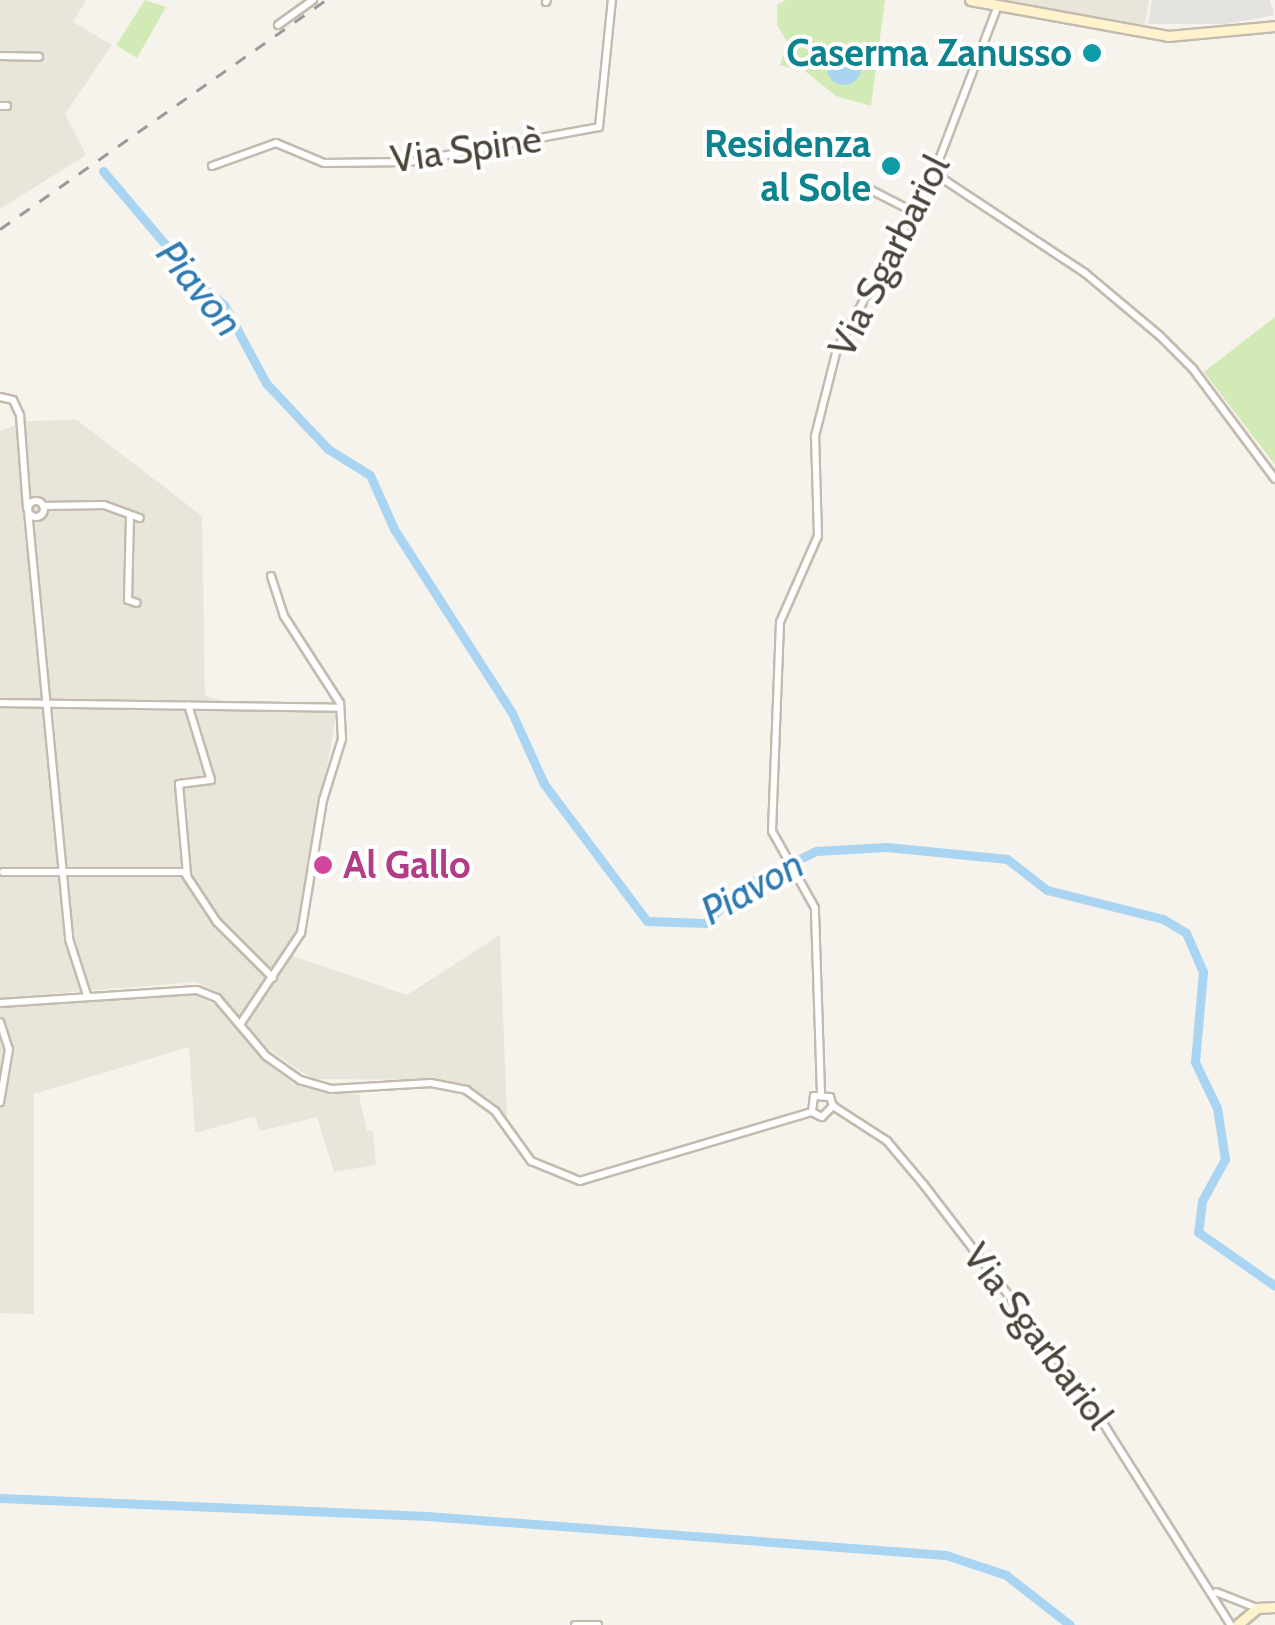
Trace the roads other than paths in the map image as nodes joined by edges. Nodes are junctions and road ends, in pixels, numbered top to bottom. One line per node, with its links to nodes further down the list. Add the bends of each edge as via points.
1 (313, 0): 5 (street)
2 (612, 0): 9 (street, Via Spinè, via 604,120 595,128 409,162 324,163 276,143)
3 (970, 0): 4 (street)
4 (998, 5): 6 (street, via 1168,36); 10 (street, Via Sgarbariol)
5 (278, 25)
6 (1275, 26)
7 (0, 56): 8 (street)
8 (40, 57)
9 (212, 166)
10 (934, 173): 12 (street, Via Sgarbariol); 14 (street, via 1085,272 1159,335)
11 (869, 190): 12 (street)
12 (912, 211): 36 (street, Via Sgarbariol, via 843,332 818,416 818,536 784,609 777,650 771,820 818,924)
13 (0, 397): 15 (street, via 13,400 20,416)
14 (1275, 479)
15 (26, 490): 16 (street); 17 (street)
16 (34, 501): 17 (street); 18 (street)
17 (28, 510): 18 (street); 21 (street)
18 (41, 512): 19 (street, via 104,506); 21 (street)
19 (130, 516): 20 (street); 23 (street, via 128,600)
20 (140, 518)
21 (31, 532): 25 (street)
22 (271, 576): 27 (street, via 284,616)
23 (137, 603)
24 (0, 703): 25 (street)
25 (48, 703): 26 (street); 28 (street)
26 (188, 705): 27 (street); 30 (street, via 211,780 180,784)
27 (339, 708): 31 (street, via 342,739 323,800 304,921)
28 (64, 869): 29 (street); 30 (street); 32 (street, via 69,939)
29 (3, 872)
30 (187, 874): 31 (street, via 217,922)
31 (274, 978): 35 (street)
32 (87, 995): 33 (street); 35 (street, via 197,990 217,998)
33 (0, 1002)
34 (0, 1022): 37 (street, via 9,1049)
35 (241, 1023): 39 (street, via 266,1056 316,1087 431,1082 466,1090 495,1111 531,1161 580,1181)
36 (821, 1093): 38 (street, Via Sgarbariol); 39 (street, Via Sgarbariol, via 811,1099)
37 (0, 1102)
38 (833, 1106): 39 (street, via 822,1117); 40 (street, Via Sgarbariol, via 886,1141 924,1185 1086,1396)
39 (812, 1112)
40 (1215, 1591): 42 (street); 45 (street, Via Sgarbariol)
41 (1275, 1607): 42 (street)
42 (1257, 1608): 45 (street)
43 (575, 1625): 44 (street)
44 (598, 1625)
45 (1234, 1625)

